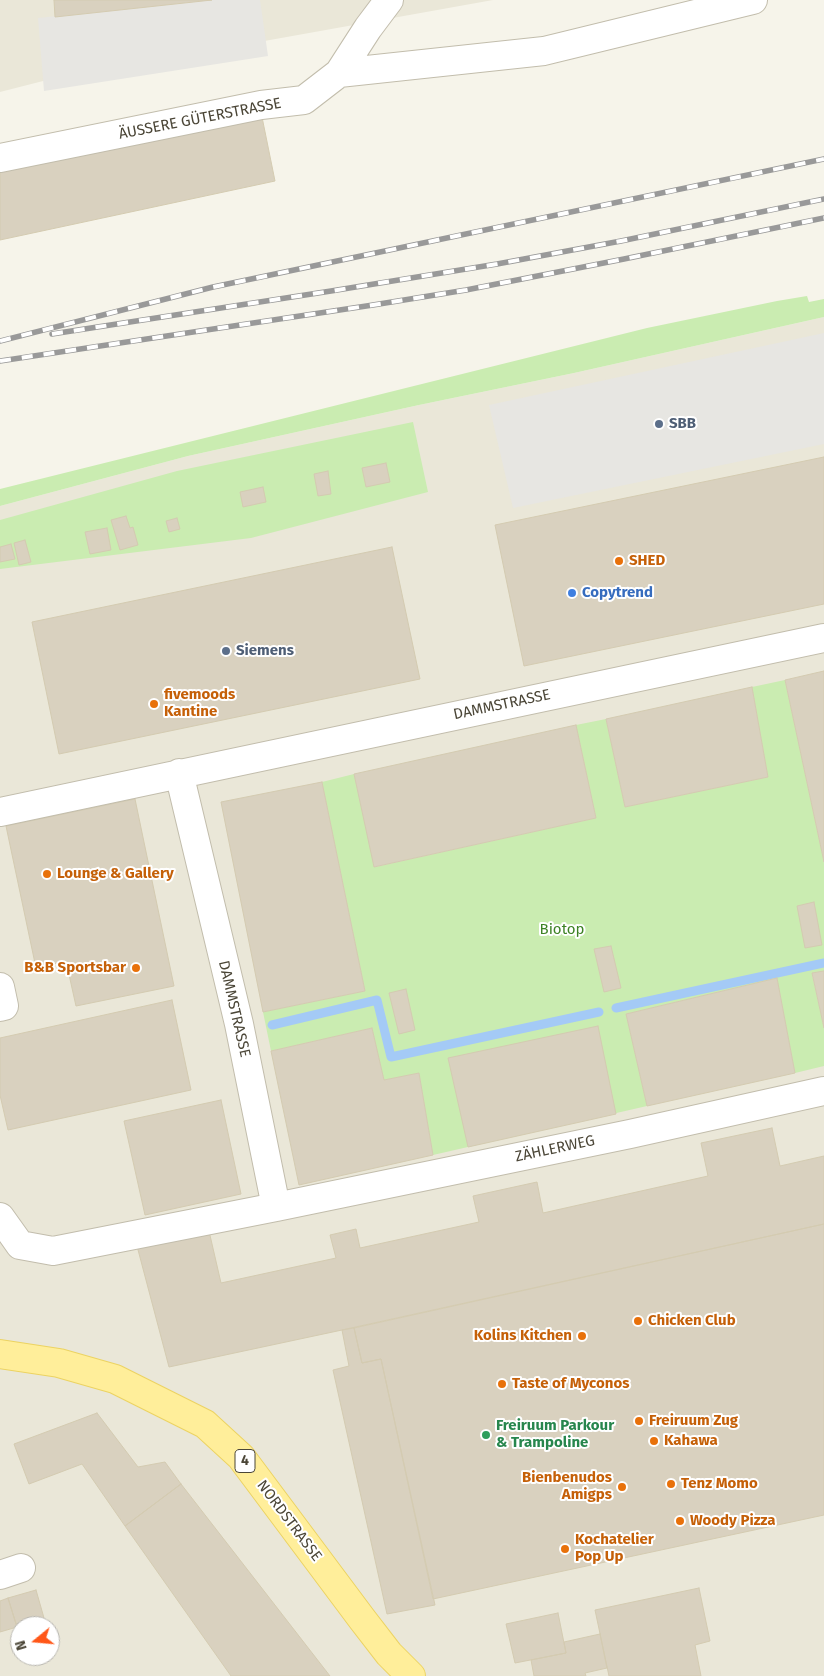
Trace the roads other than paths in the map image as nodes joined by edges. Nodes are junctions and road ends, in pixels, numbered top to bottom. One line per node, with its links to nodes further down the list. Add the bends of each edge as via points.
1 (390, 0): 3 (street, ÄUSSERE GÜTERSTRASSE)
2 (753, 0): 3 (street, via 544,51)
3 (339, 74): 4 (street, ÄUSSERE GÜTERSTRASSE, via 304,100 261,105)
4 (0, 158)
5 (824, 638): 6 (street, DAMMSTRASSE)
6 (179, 774): 7 (street, DAMMSTRASSE); 9 (street, DAMMSTRASSE)
7 (0, 812)
8 (824, 1091): 9 (street, ZÄHLERWEG)
9 (281, 1206): 10 (street, ZÄHLERWEG, via 53,1251 20,1245)
10 (0, 1217)
11 (0, 1354): 12 (main road, NORDSTRASSE / 4, via 59,1363 115,1379 205,1424 242,1457 389,1654)
12 (412, 1676)

